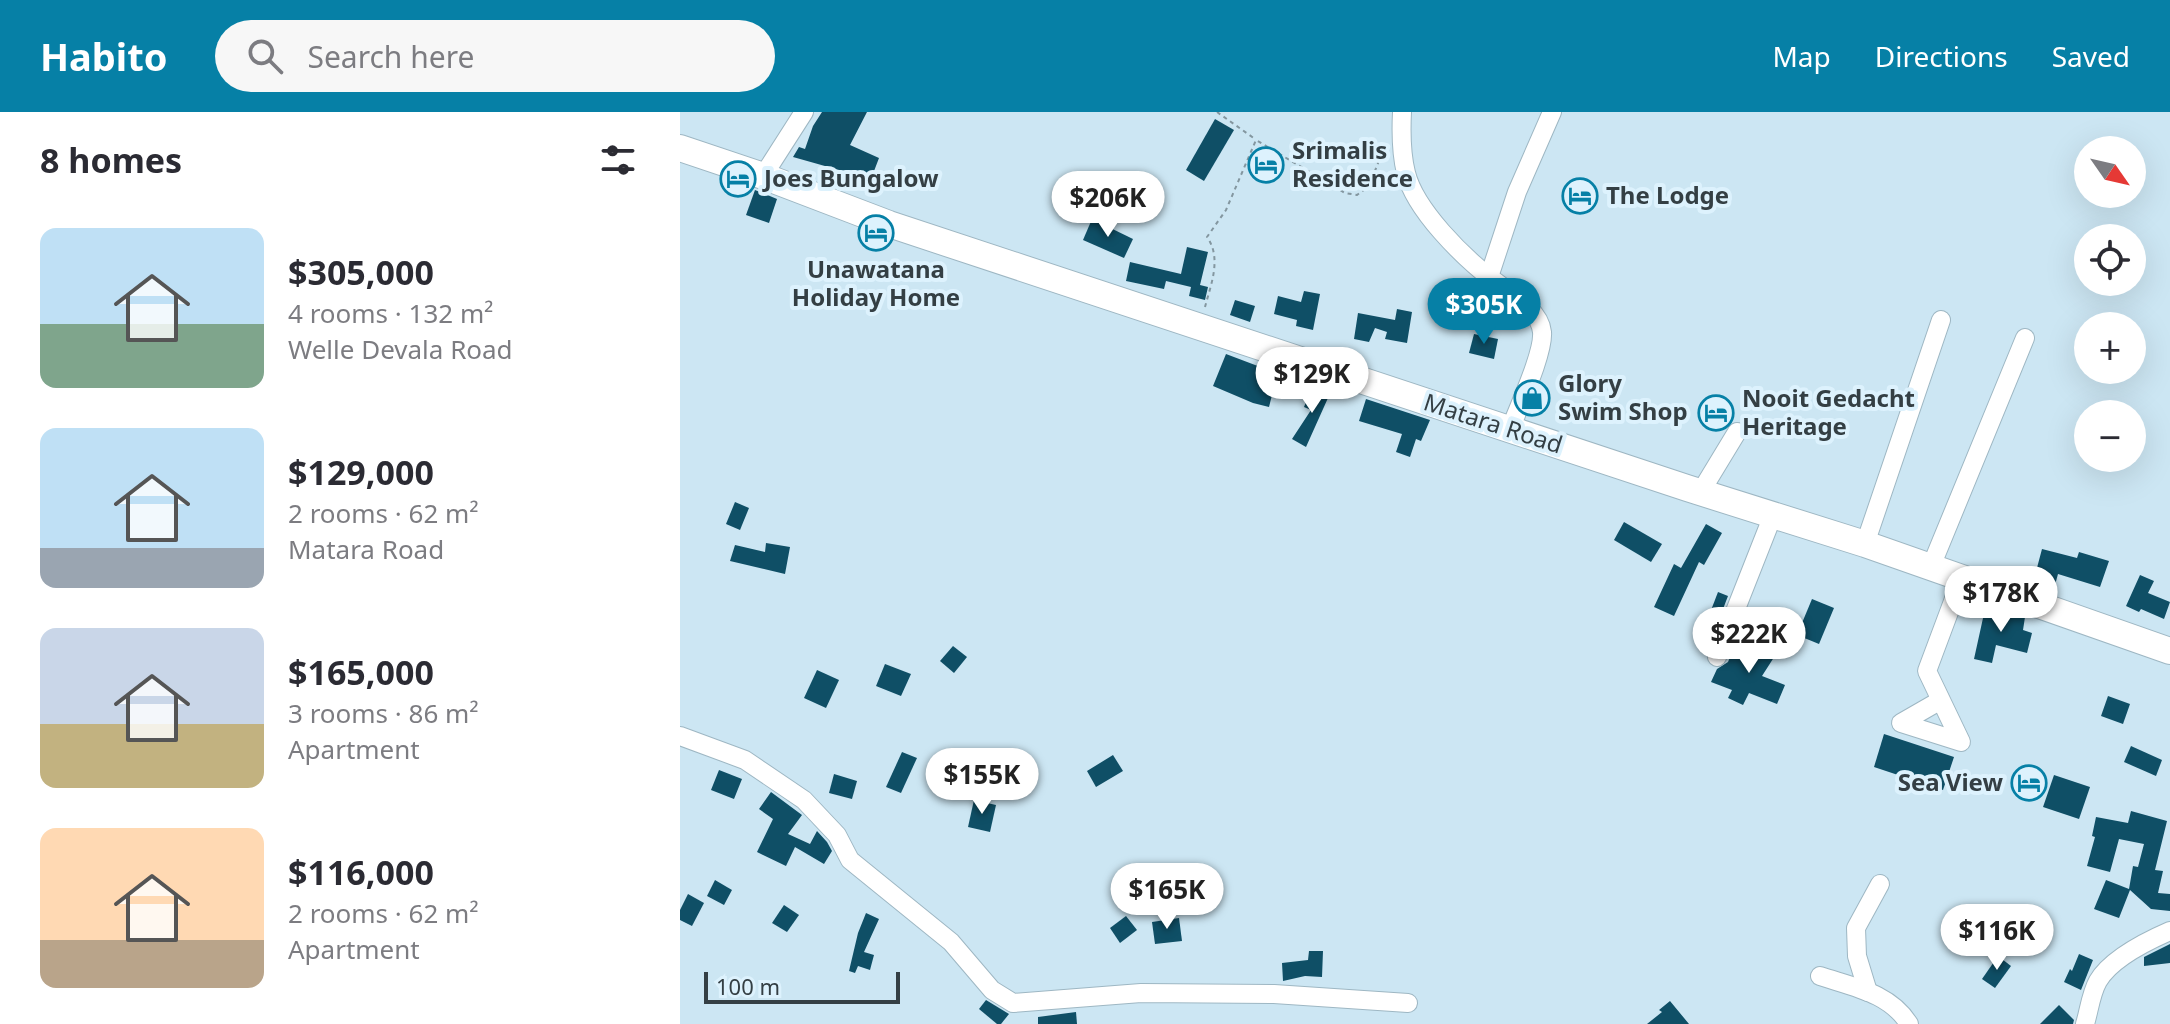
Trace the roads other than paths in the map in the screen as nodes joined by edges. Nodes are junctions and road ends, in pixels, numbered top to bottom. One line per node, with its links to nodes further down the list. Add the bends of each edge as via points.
1 (804, 112): 5 (street)
2 (1402, 112): 6 (street, via 1406,173 1414,194)
3 (1552, 112): 6 (street, via 1517,192)
4 (680, 148): 5 (highway, Matara Road)
5 (763, 176): 9 (highway, Matara Road, via 889,224)
6 (1489, 277): 9 (street, via 1542,326 1540,347)
7 (1941, 320): 13 (street)
8 (2025, 338): 14 (street)
9 (1510, 430): 11 (highway, Matara Road)
10 (1737, 432): 11 (street)
11 (1700, 493): 12 (highway, Matara Road)
12 (1773, 515): 13 (highway, Matara Road); 17 (street)
13 (1865, 544): 14 (highway, Matara Road)
14 (1930, 569): 15 (highway, Matara Road)
15 (1961, 580): 16 (highway, Matara Road); 18 (street, via 1927,671)
16 (2170, 651)
17 (1717, 657)
18 (1941, 700)
19 (680, 736): 24 (street, via 745,760 804,800 837,835 850,860 951,942 992,990 1013,1003 1171,993)
20 (1880, 884): 23 (street, via 1856,928 1857,956)
21 (2170, 931): 26 (street, via 2143,942 2106,971)
22 (1820, 976): 23 (street)
23 (1868, 992): 25 (street, via 1899,1009)
24 (1408, 1003)
25 (1909, 1024)
26 (2085, 1024)

